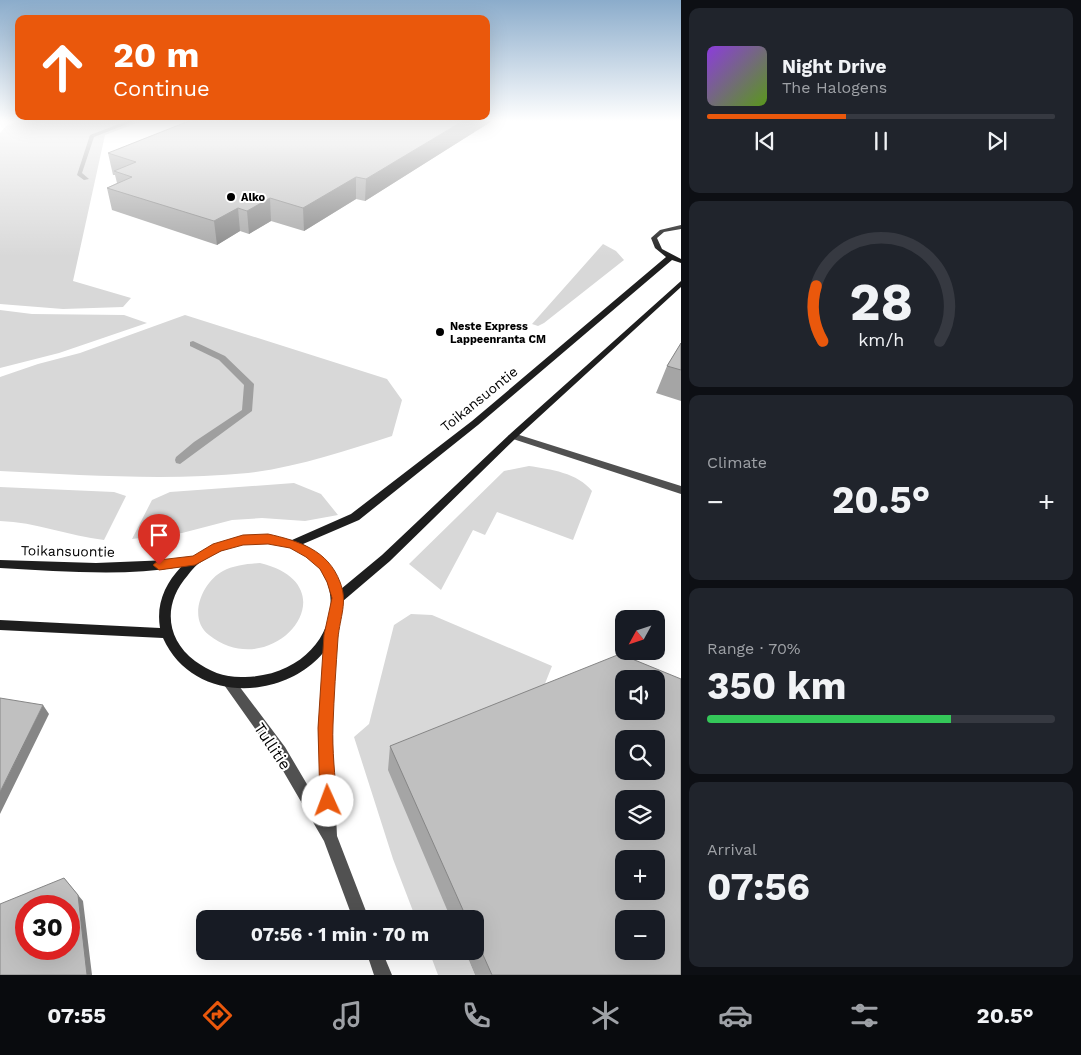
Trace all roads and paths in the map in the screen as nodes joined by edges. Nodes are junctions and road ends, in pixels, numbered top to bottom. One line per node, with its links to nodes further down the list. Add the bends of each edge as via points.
1 (681, 227): 2 (main road, via 662,231 654,238 657,247)
2 (671, 257): 3 (main road); 7 (main road, Toikansuontie, via 476,423 355,517)
3 (681, 261)
4 (681, 283): 5 (main road)
5 (513, 436): 6 (street); 10 (main road, via 386,558)
6 (681, 490)
7 (293, 544): 8 (main road, via 268,539 243,540 217,548); 10 (main road, via 324,566 334,581)
8 (195, 560): 9 (main road, Toikansuontie, via 106,568); 12 (main road, via 169,593 164,613)
9 (0, 564)
10 (339, 598): 13 (main road)
11 (0, 626): 12 (main road)
12 (166, 633): 14 (main road, via 178,656 200,673)
13 (331, 635): 14 (main road, via 314,657 289,674 260,683); 15 (street, Tullitie, via 325,728)
14 (228, 682): 15 (street, Tullitie, via 280,752)
15 (330, 837): 16 (street, Tullitie)
16 (358, 910)
17 (377, 960): 18 (street)
18 (383, 975)

